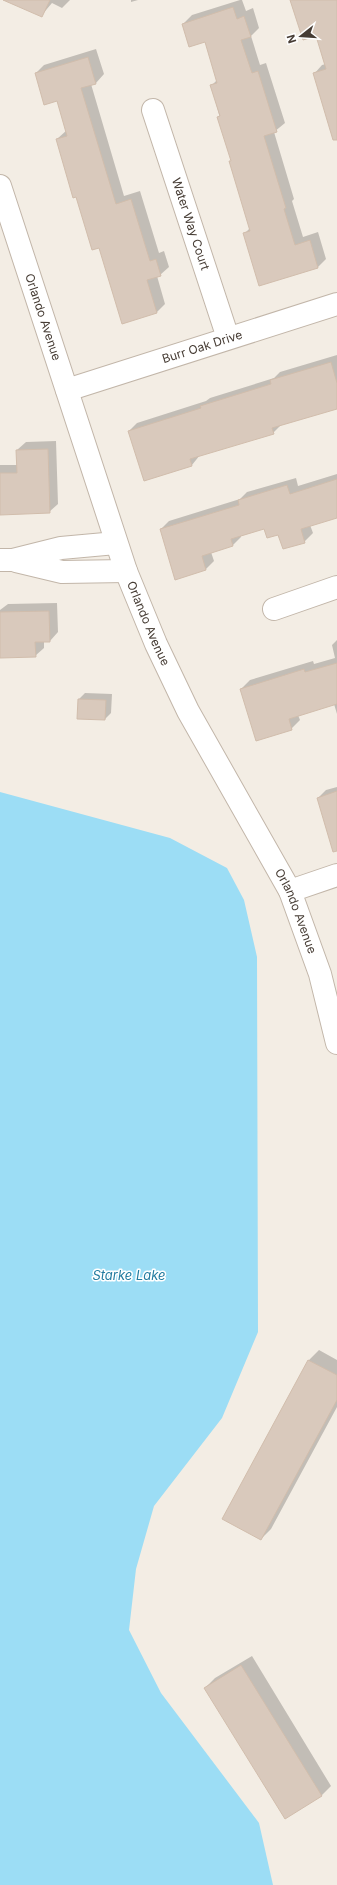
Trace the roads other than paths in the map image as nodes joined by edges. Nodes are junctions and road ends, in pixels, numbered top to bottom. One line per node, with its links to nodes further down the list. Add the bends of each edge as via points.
1 (153, 110): 4 (street, Water Way Court)
2 (0, 186): 5 (street, Orlando Avenue)
3 (337, 304): 4 (street, Burr Oak Drive)
4 (228, 338): 5 (street, Burr Oak Drive)
5 (67, 390): 6 (street, Orlando Avenue)
6 (116, 543): 7 (street, via 61,548); 8 (street, Orlando Avenue)
7 (7, 560): 8 (street, via 62,572)
8 (126, 571): 12 (street, Orlando Avenue, via 156,644 188,711)
9 (337, 587): 10 (street)
10 (274, 609)
11 (337, 875): 12 (street)
12 (290, 890): 13 (street, Orlando Avenue, via 320,974)
13 (337, 1043)

